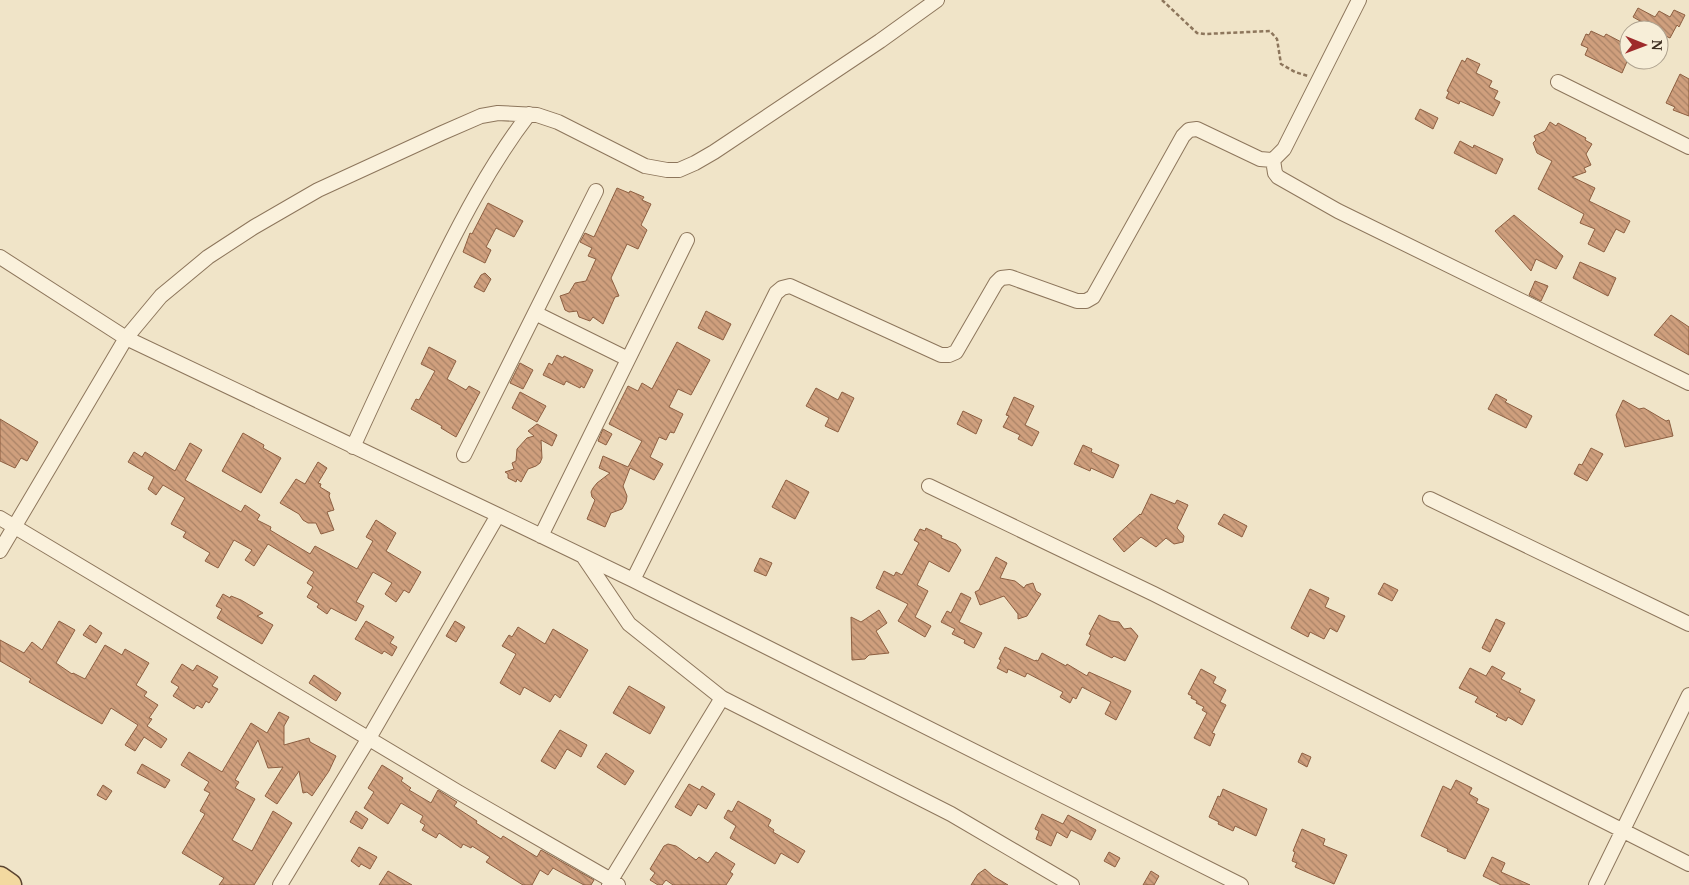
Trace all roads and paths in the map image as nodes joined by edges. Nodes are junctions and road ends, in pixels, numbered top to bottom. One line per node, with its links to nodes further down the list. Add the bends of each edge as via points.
1 (937, 0): 6 (street, via 714,152 678,170 645,166 558,122)
2 (1162, 0): 4 (path, via 1197,33 1270,30 1276,39 1281,64)
3 (1359, 0): 4 (street)
4 (1319, 80): 8 (street, via 1284,149)
5 (1558, 82): 7 (street)
6 (529, 114): 13 (street, via 498,112 481,116 318,190 208,257 161,296); 16 (street, via 473,198)
7 (1689, 148)
8 (1273, 160): 15 (street, via 1278,177 1338,211); 26 (street, via 1260,159 1197,129 1189,130 1094,298 1077,301 1010,278 1001,278 956,352 949,356 790,286 782,288 776,294)
9 (596, 191): 12 (street)
10 (687, 240): 14 (street)
11 (0, 257): 13 (street)
12 (535, 313): 14 (street); 17 (street)
13 (126, 338): 16 (street); 22 (street)
14 (628, 360): 23 (street)
15 (1689, 383)
16 (353, 447): 20 (street)
17 (464, 455)
18 (929, 486): 31 (street, via 1163,599)
19 (1430, 499): 27 (street)
20 (498, 515): 23 (street); 30 (street)
21 (0, 518): 22 (street)
22 (15, 528): 24 (street); 30 (street)
23 (542, 536): 25 (street)
24 (0, 551)
25 (583, 556): 26 (street); 29 (street, via 629,624)
26 (633, 580): 38 (street)
27 (1689, 624)
28 (1689, 695): 31 (street)
29 (722, 698): 34 (street); 37 (street, via 951,814)
30 (369, 738): 34 (street); 36 (street)
31 (1623, 830): 32 (street); 39 (street)
32 (1689, 864)
33 (0, 878): 35 (main road)
34 (613, 883)
35 (10, 885)
36 (280, 885)
37 (1072, 885)
38 (1241, 885)
39 (1596, 885)

